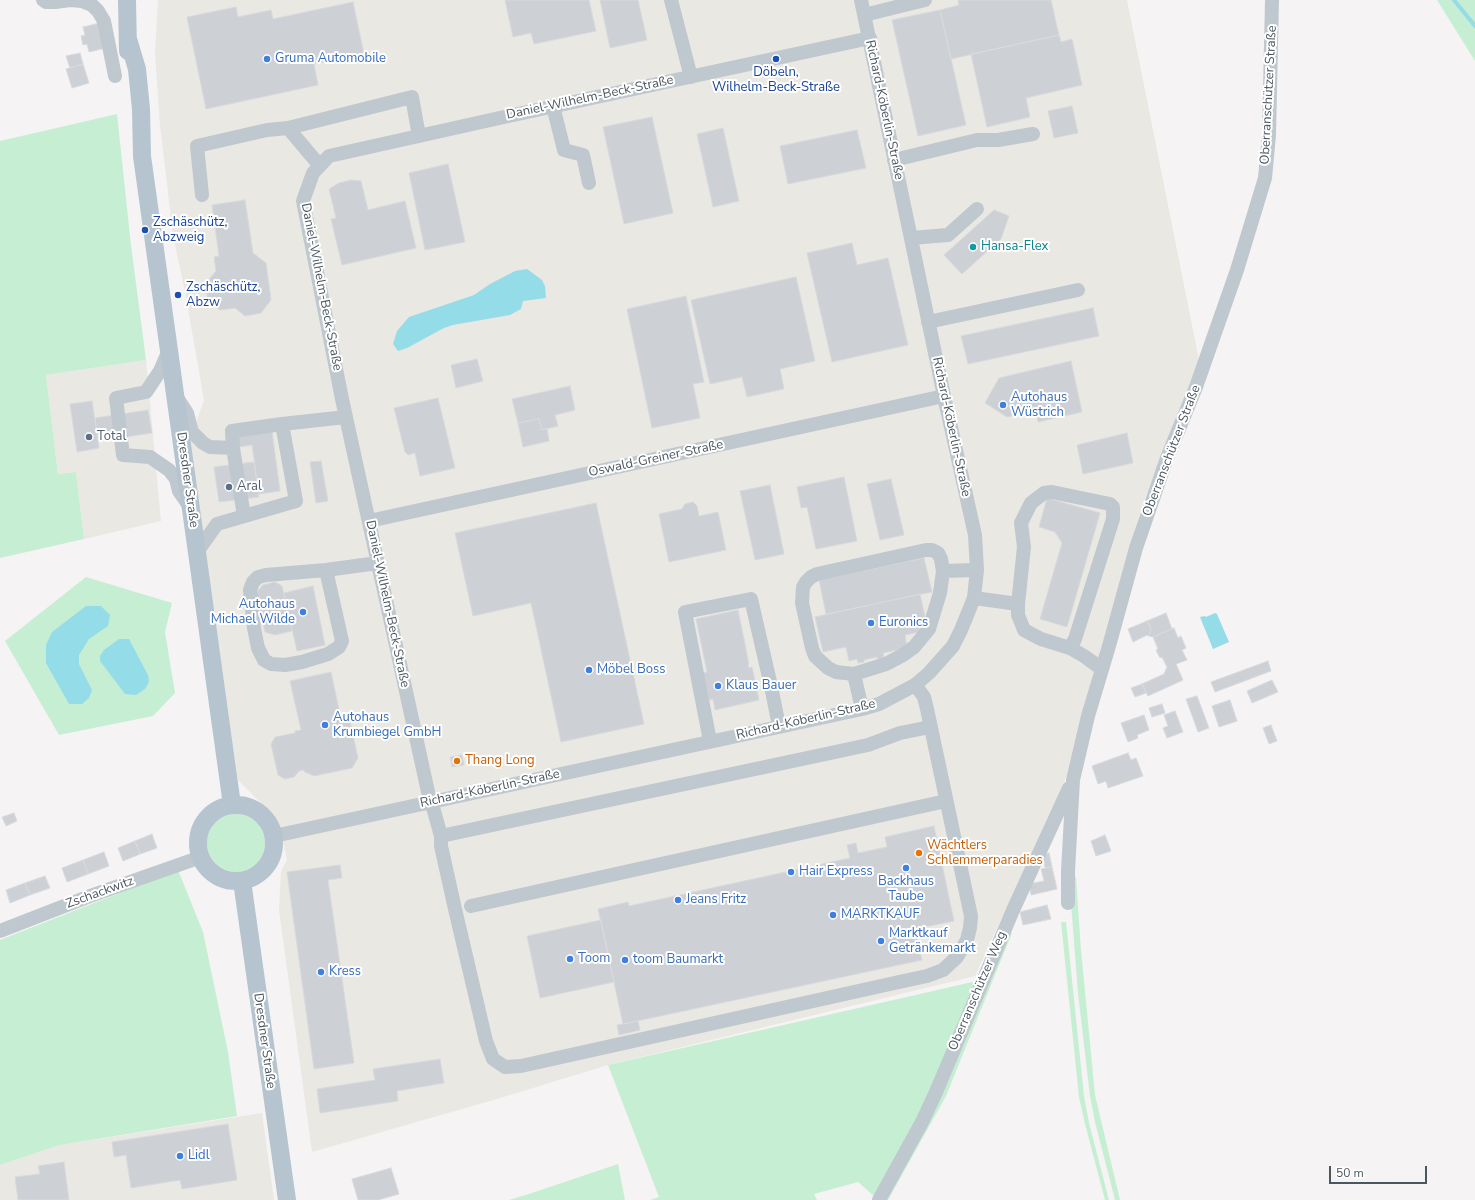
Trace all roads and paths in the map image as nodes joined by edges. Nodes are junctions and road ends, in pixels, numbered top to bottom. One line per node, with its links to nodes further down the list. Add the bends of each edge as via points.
1 (43, 0): 9 (street, via 82,1 98,11 104,20)
2 (127, 0): 23 (main road, Dresdner Straße, via 133,116 142,156)
3 (671, 0): 10 (street)
4 (861, 0): 7 (street, Richard-Köberlin-Straße)
5 (925, 0): 7 (street)
6 (1272, 0): 40 (street, Oberranschützer Straße, via 1269,135 1265,178 1237,270 1136,548)
7 (864, 15): 8 (street, Richard-Köberlin-Straße)
8 (870, 38): 10 (street, Daniel-Wilhelm-Beck-Straße); 15 (street, Richard-Köberlin-Straße)
9 (116, 76)
10 (691, 77): 11 (street, Daniel-Wilhelm-Beck-Straße)
11 (553, 106): 14 (street, Daniel-Wilhelm-Beck-Straße); 17 (street, via 564,150 583,155)
12 (288, 128): 14 (street, via 412,97); 16 (street); 18 (street, via 267,130 197,146)
13 (1033, 134): 15 (street, via 998,140 977,140)
14 (419, 136): 16 (street, Daniel-Wilhelm-Beck-Straße, via 329,156)
15 (894, 160): 20 (street, Richard-Köberlin-Straße)
16 (320, 166): 26 (street, Daniel-Wilhelm-Beck-Straße, via 313,173 303,202)
17 (589, 183)
18 (202, 195)
19 (977, 209): 20 (street, via 948,235)
20 (911, 238): 22 (street, Richard-Köberlin-Straße)
21 (1078, 290): 22 (street)
22 (928, 322): 25 (street, Richard-Köberlin-Straße)
23 (169, 350): 24 (main road, Dresdner Straße); 29 (street, via 160,371 146,392 116,398 122,448 123,455 150,457 169,470)
24 (174, 394): 28 (street, via 187,413 192,432 203,443 210,447); 29 (main road, Dresdner Straße)
25 (944, 396): 31 (street, Oswald-Greiner-Straße); 35 (street, Richard-Köberlin-Straße, via 975,535)
26 (346, 417): 27 (street); 31 (street, Daniel-Wilhelm-Beck-Straße)
27 (282, 424): 28 (street, via 232,431); 30 (street, via 296,501)
28 (233, 448): 30 (street)
29 (191, 509): 32 (main road, Dresdner Straße)
30 (244, 516): 32 (street, via 217,524)
31 (369, 521): 33 (street, Daniel-Wilhelm-Beck-Straße)
32 (197, 552): 50 (main road, Dresdner Straße)
33 (378, 563): 34 (street); 48 (street, Daniel-Wilhelm-Beck-Straße)
34 (326, 570): 34 (street, via 342,641 339,647 328,654 285,665 271,664 264,660 258,648 254,628 250,590 253,582 266,575)
35 (977, 570): 36 (street); 37 (street, Richard-Köberlin-Straße)
36 (943, 571): 41 (street, via 940,593 929,629 914,647 886,664); 41 (street, via 938,553 926,550 817,574 806,582 803,587 802,603 815,656 836,672)
37 (974, 598): 38 (street); 42 (street, Richard-Köberlin-Straße, via 953,646 933,669)
38 (1018, 604): 39 (street, via 1018,615 1024,630 1041,639); 39 (street, via 1024,547 1021,523 1031,503 1044,493 1052,492 1114,507 1113,519)
39 (1070, 648): 40 (street)
40 (1102, 669): 47 (street, Oberranschützer Straße)
41 (854, 674): 43 (street)
42 (914, 685): 43 (street, Richard-Köberlin-Straße, via 884,702); 45 (street, Daniel-Wilhelm-Beck-Straße, via 924,697)
43 (862, 709): 44 (street, Richard-Köberlin-Straße)
44 (779, 726): 46 (street, Richard-Köberlin-Straße); 46 (street, via 751,599 685,612)
45 (930, 727): 49 (street, Daniel-Wilhelm-Beck-Straße); 52 (street, via 900,733 868,745)
46 (710, 741): 48 (street, Richard-Köberlin-Straße)
47 (1073, 780): 55 (street, Oberranschützer Straße); 59 (street, Oberranschützer Weg, via 1013,910 936,1092)
48 (430, 801): 51 (street, Richard-Köberlin-Straße); 52 (street, Daniel-Wilhelm-Beck-Straße)
49 (946, 801): 52 (street, Daniel-Wilhelm-Beck-Straße, via 971,916 967,940 957,956 943,970 900,982 505,1067 493,1059 486,1041 441,846); 56 (street)
50 (232, 805): 51 (main road, via 249,806 258,811 266,819); 53 (main road, via 218,809 202,825 198,842)
51 (274, 836): 54 (main road, via 275,849 263,871 253,878)
52 (441, 836)
53 (201, 857): 54 (main road, via 208,869 217,877 229,881); 57 (street, Zschackwitz, via 90,896)
54 (242, 881): 58 (main road, Dresdner Straße)
55 (1068, 903)
56 (471, 906)
57 (0, 932)
58 (287, 1200)
59 (879, 1200)

